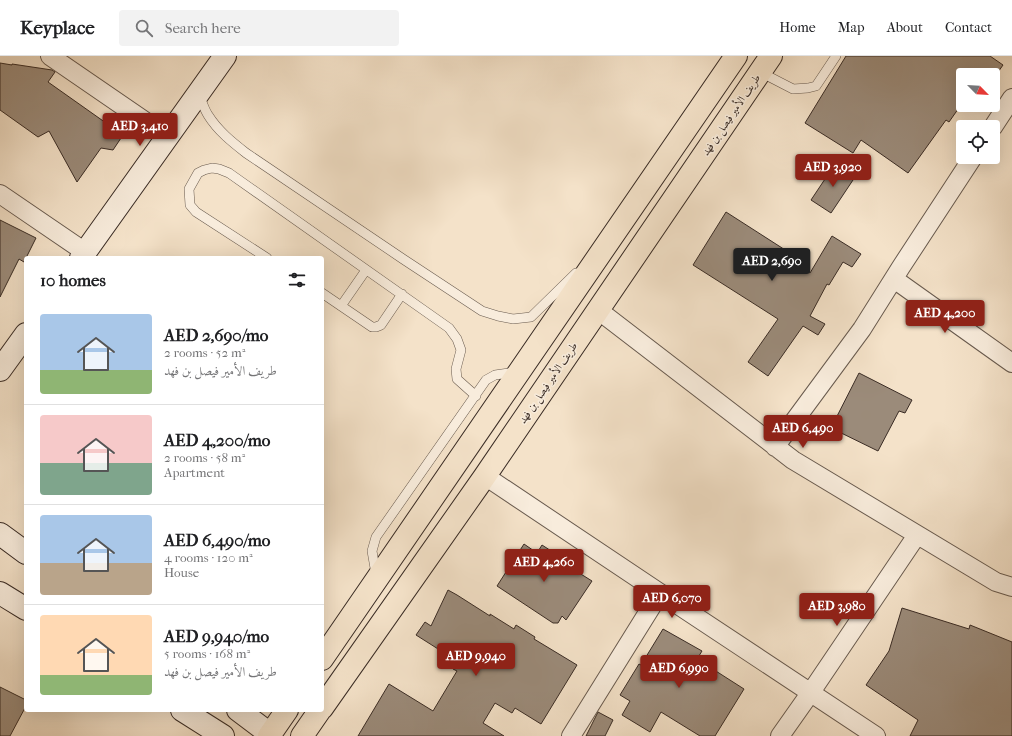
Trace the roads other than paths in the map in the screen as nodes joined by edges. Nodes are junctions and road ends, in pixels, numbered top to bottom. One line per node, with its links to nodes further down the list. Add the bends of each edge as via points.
1 (50, 56): 9 (street)
2 (225, 56): 6 (street)
3 (736, 56): 12 (main road)
4 (836, 56): 5 (lane, via 816,86 808,88 793,89)
5 (766, 64): 20 (main road, طريف الأمير فيصل بن فهد)
6 (199, 93): 9 (street); 12 (lane, via 216,126 246,153 482,311 513,319 531,317)
7 (1012, 98): 8 (street)
8 (998, 120)
9 (168, 137): 13 (street)
10 (968, 164): 16 (street)
11 (0, 194): 13 (street)
12 (606, 245): 24 (main road)
13 (83, 255)
14 (264, 256): 15 (lane, via 196,212 190,205 189,190 198,173 219,168 229,173)
15 (366, 270): 18 (lane); 19 (lane)
16 (894, 279): 22 (street); 26 (street, via 862,329)
17 (324, 294): 19 (lane)
18 (402, 294): 19 (lane, via 381,325 376,327 372,327); 25 (lane, via 449,328 457,338 461,350 456,369 457,379)
19 (341, 306)
20 (598, 310): 26 (street); 27 (main road, طريف الأمير فيصل بن فهد)
21 (24, 337): 23 (street)
22 (1011, 361)
23 (0, 370)
24 (519, 371): 25 (lane, via 495,375 486,380); 31 (main road)
25 (476, 396): 31 (lane, via 376,537 372,550)
26 (775, 447): 29 (street)
27 (485, 476): 34 (street); 38 (main road, طريف الأمير فيصل بن فهد)
28 (0, 534): 30 (street)
29 (917, 535): 32 (street, via 996,582); 37 (street)
30 (24, 552)
31 (377, 579): 36 (main road)
32 (1012, 587)
33 (0, 593): 35 (street)
34 (660, 593): 37 (street); 46 (street)
35 (24, 608)
36 (324, 656)
37 (811, 692): 47 (street); 48 (street)
38 (324, 705)
39 (185, 712): 44 (street)
40 (241, 712): 43 (street)
41 (286, 712): 43 (main road)
42 (319, 712): 45 (main road, طريف الأمير فيصل بن فهد)
43 (270, 735)
44 (223, 736)
45 (302, 736)
46 (571, 736)
47 (780, 736)
48 (876, 736)

